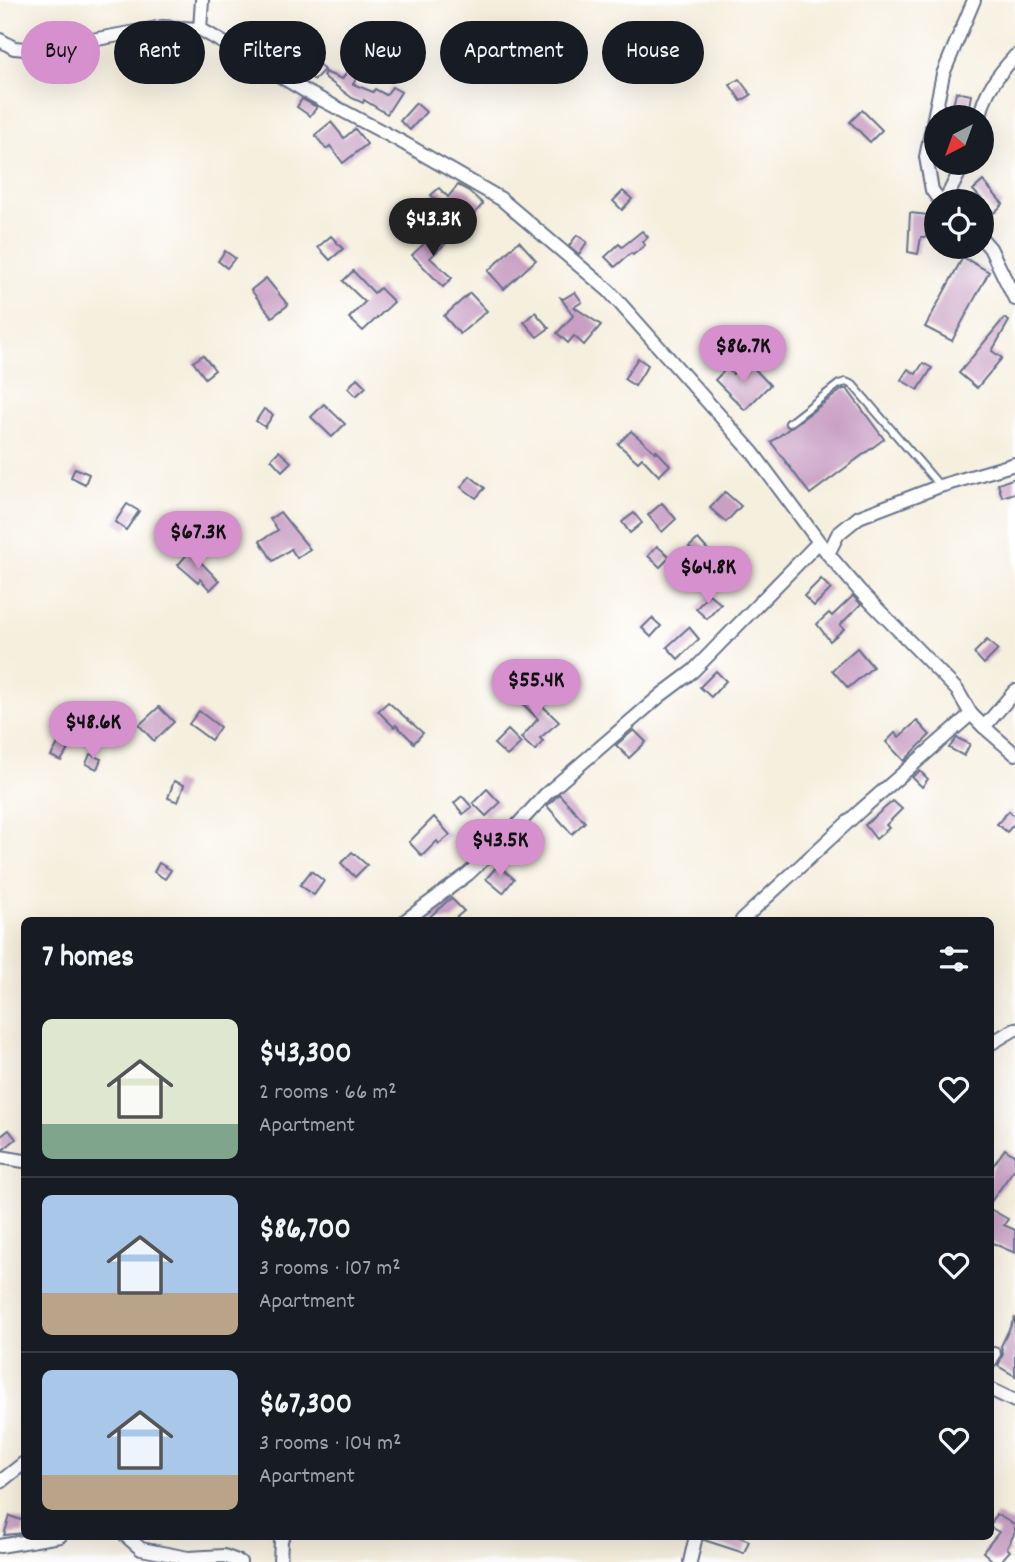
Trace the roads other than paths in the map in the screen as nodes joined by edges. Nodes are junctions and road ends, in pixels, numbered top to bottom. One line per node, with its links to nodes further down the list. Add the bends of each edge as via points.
1 (202, 0): 3 (street)
2 (974, 0): 9 (street, via 943,74 926,157)
3 (201, 21)
4 (205, 32): 15 (street, via 501,199 608,291 753,453)
5 (114, 36): 6 (street, via 38,50 14,48)
6 (0, 40)
7 (1015, 56): 8 (street)
8 (982, 105)
9 (932, 189)
10 (994, 256): 11 (street)
11 (1015, 299)
12 (789, 423): 14 (lane, via 846,382)
13 (1015, 464): 14 (street)
14 (940, 486): 16 (street, via 859,517 838,534)
15 (818, 543): 16 (street); 21 (street, via 693,671 546,794 468,874)
16 (828, 554): 18 (street, via 957,690)
17 (1015, 691): 19 (street)
18 (971, 714): 19 (street); 22 (street)
19 (984, 727): 20 (street)
20 (1015, 754)
21 (409, 917)
22 (745, 917)
23 (1015, 1029): 24 (street)
24 (994, 1042)
25 (0, 1157): 26 (street)
26 (21, 1160)
27 (994, 1391): 28 (street)
28 (1015, 1401)
29 (21, 1465): 30 (street)
30 (0, 1482)
31 (36, 1540): 35 (street)
32 (131, 1540): 36 (street, via 141,1549 188,1558 225,1556)
33 (281, 1540): 37 (street)
34 (695, 1540): 38 (street)
35 (0, 1546)
36 (240, 1562)
37 (280, 1562)
38 (690, 1562)

